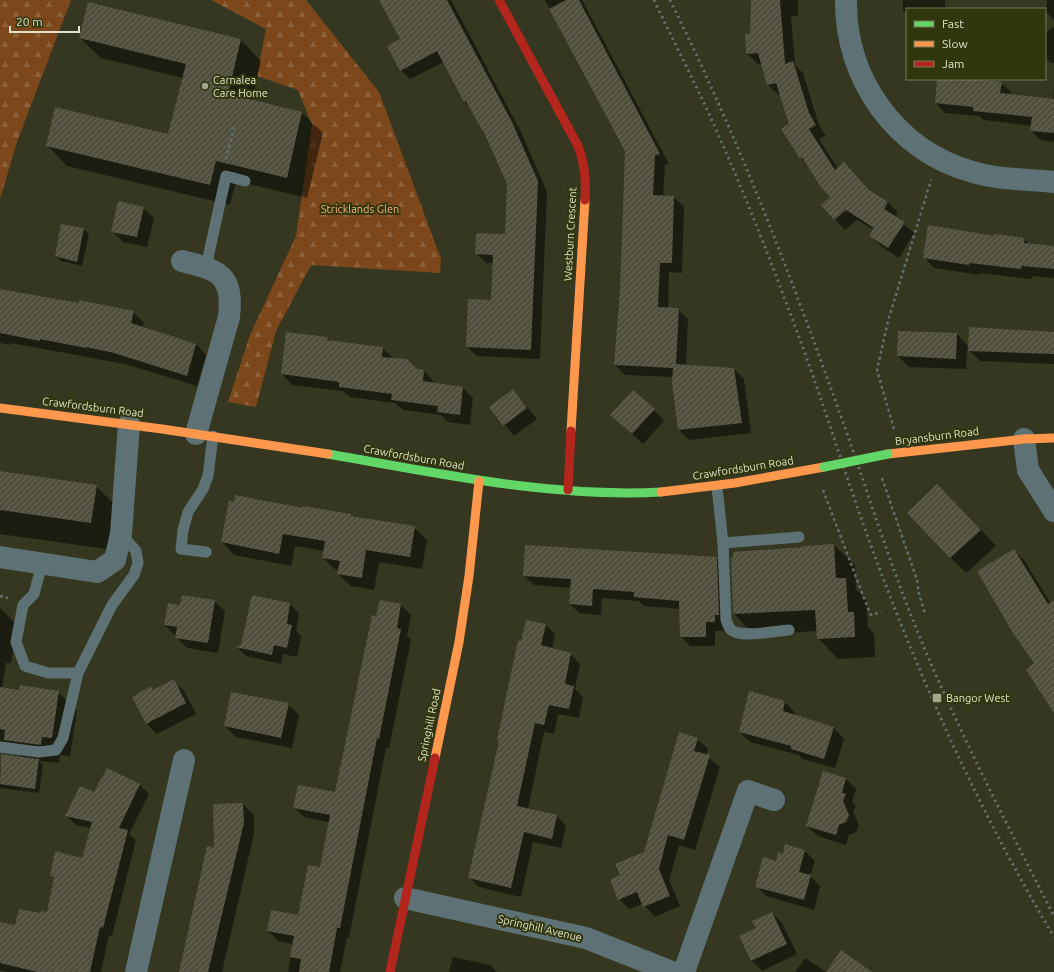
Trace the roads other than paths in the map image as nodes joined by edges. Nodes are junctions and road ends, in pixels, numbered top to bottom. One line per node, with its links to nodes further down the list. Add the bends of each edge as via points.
1 (499, 0): 15 (main road, Westburn Crescent, via 578,146 586,178)
2 (846, 0): 4 (street, via 851,46 865,85 893,124 920,148 955,167 986,175)
3 (245, 181): 6 (lane, via 226,176)
4 (1054, 182)
5 (182, 261): 6 (street)
6 (206, 267): 9 (street, via 218,272 226,282 231,301)
7 (0, 408): 8 (main road, Crawfordsburn Road)
8 (130, 424): 9 (main road, Crawfordsburn Road); 17 (street)
9 (205, 435): 13 (main road, Crawfordsburn Road, via 320,452); 20 (lane, via 208,476 188,512 181,549)
10 (1054, 438): 11 (main road, Bryansburn Road)
11 (1024, 439): 12 (main road, Bryansburn Road, bridge, via 888,454); 16 (street, via 1028,470)
12 (824, 467): 14 (main road, Crawfordsburn Road)
13 (479, 481): 15 (main road, Crawfordsburn Road); 28 (main road, Springhill Road, via 459,642)
14 (717, 487): 15 (main road, Crawfordsburn Road, via 646,493); 19 (lane)
15 (568, 490)
16 (1054, 511)
17 (121, 534): 22 (street, via 115,560 97,572); 24 (lane, via 136,551 138,563 134,575 112,605)
18 (799, 537): 19 (lane)
19 (723, 543): 23 (lane, via 728,627 734,632 745,633)
20 (206, 552)
21 (0, 557): 22 (street)
22 (42, 564): 24 (lane, via 34,594 23,605 16,642 24,666 48,673)
23 (789, 630)
24 (78, 673): 25 (lane, via 63,738 56,750 39,752)
25 (0, 747)
26 (184, 760): 29 (street)
27 (774, 800): 32 (street, via 748,791)
28 (405, 898): 30 (main road, Springhill Road); 31 (street, Springhill Avenue, via 586,938)
29 (136, 972)
30 (390, 972)
31 (672, 972)
32 (684, 972)

